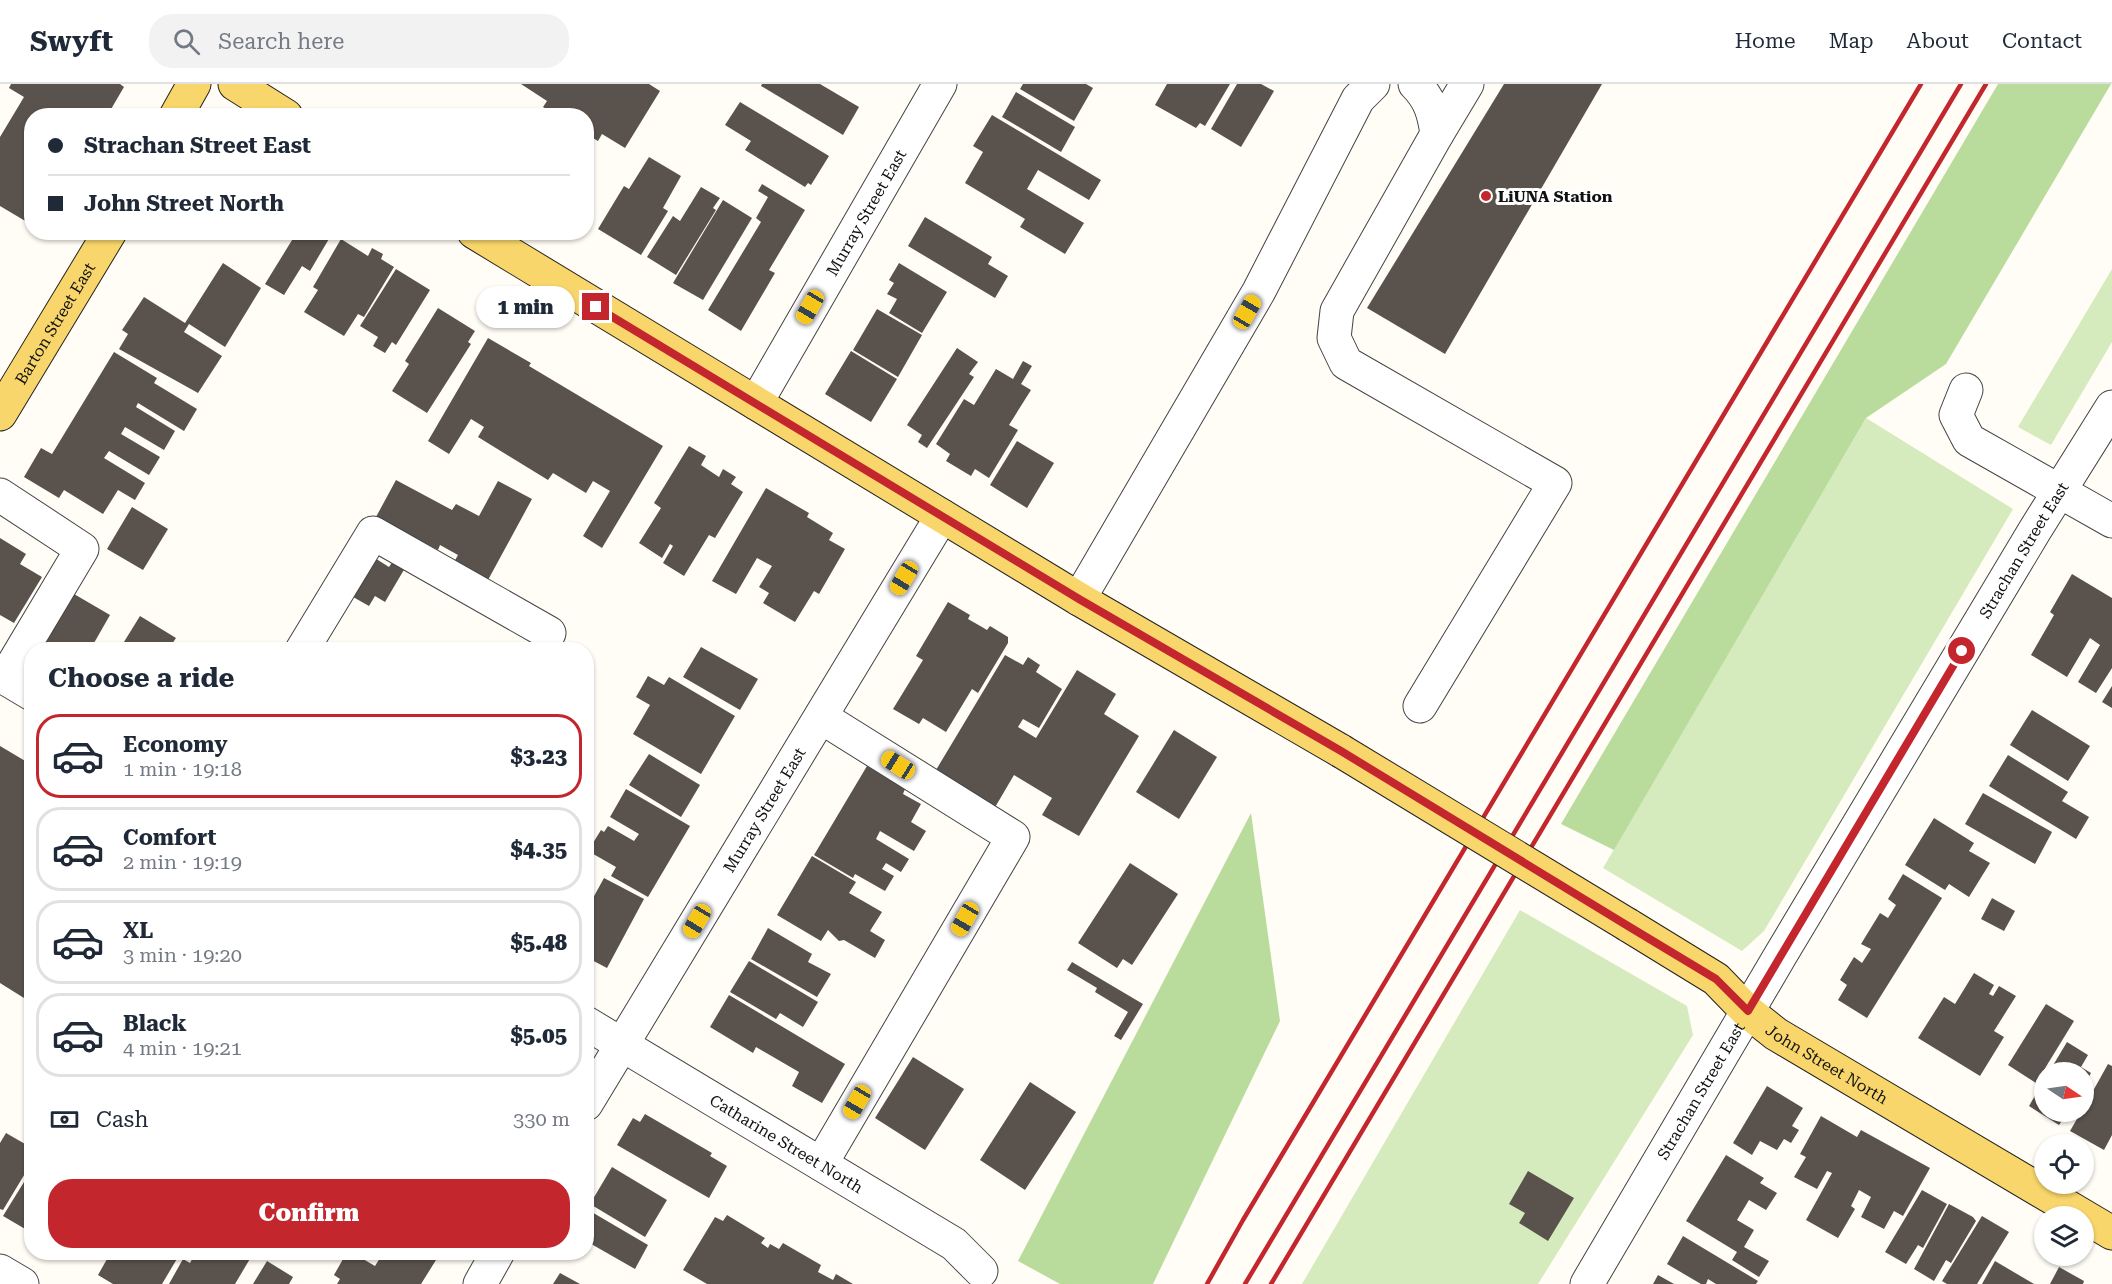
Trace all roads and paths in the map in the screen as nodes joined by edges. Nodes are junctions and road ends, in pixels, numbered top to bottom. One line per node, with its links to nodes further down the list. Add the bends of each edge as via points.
1 (194, 84): 7 (main road)
2 (235, 84): 8 (main road)
3 (940, 84): 13 (street, Murray Street East)
4 (1373, 84): 20 (street, via 1358,99 1259,291)
5 (1415, 84): 9 (street, via 1433,110)
6 (1467, 84): 9 (street)
7 (180, 108)
8 (273, 108)
9 (1437, 134): 26 (street, via 1337,311 1334,338 1346,363 1555,483)
10 (105, 240): 15 (main road, Barton Street East)
11 (487, 240): 13 (main road, John Street North)
12 (1966, 390): 16 (street, via 1956,415 1969,440)
13 (756, 403): 18 (main road, John Street North)
14 (2112, 406): 16 (street, Strachan Street East)
15 (0, 414)
16 (2060, 492): 19 (street); 28 (street, Strachan Street East)
17 (0, 495): 22 (street, via 82,549)
18 (942, 516): 20 (main road, John Street North); 27 (street, Murray Street East)
19 (2112, 521)
20 (1079, 599): 28 (main road, John Street North, bridge, via 1341,751 1716,979)
21 (549, 633): 23 (street, via 373,533)
22 (33, 642)
23 (307, 642)
24 (24, 660): 25 (street)
25 (12, 683)
26 (1420, 706)
27 (821, 717): 30 (street, Murray Street East); 32 (street, via 1013,837)
28 (1748, 1011): 33 (main road, John Street North, via 1776,1034); 39 (street, Strachan Street East)
29 (594, 1028): 30 (street, Catharine Street North)
30 (622, 1044): 31 (street, Murray Street East); 32 (street, Catharine Street North)
31 (594, 1091)
32 (820, 1164): 36 (street, Catharine Street North, via 954,1244)
33 (2112, 1233)
34 (494, 1260): 38 (street)
35 (0, 1271): 37 (street)
36 (981, 1271)
37 (22, 1284)
38 (480, 1284)
39 (1587, 1284)

